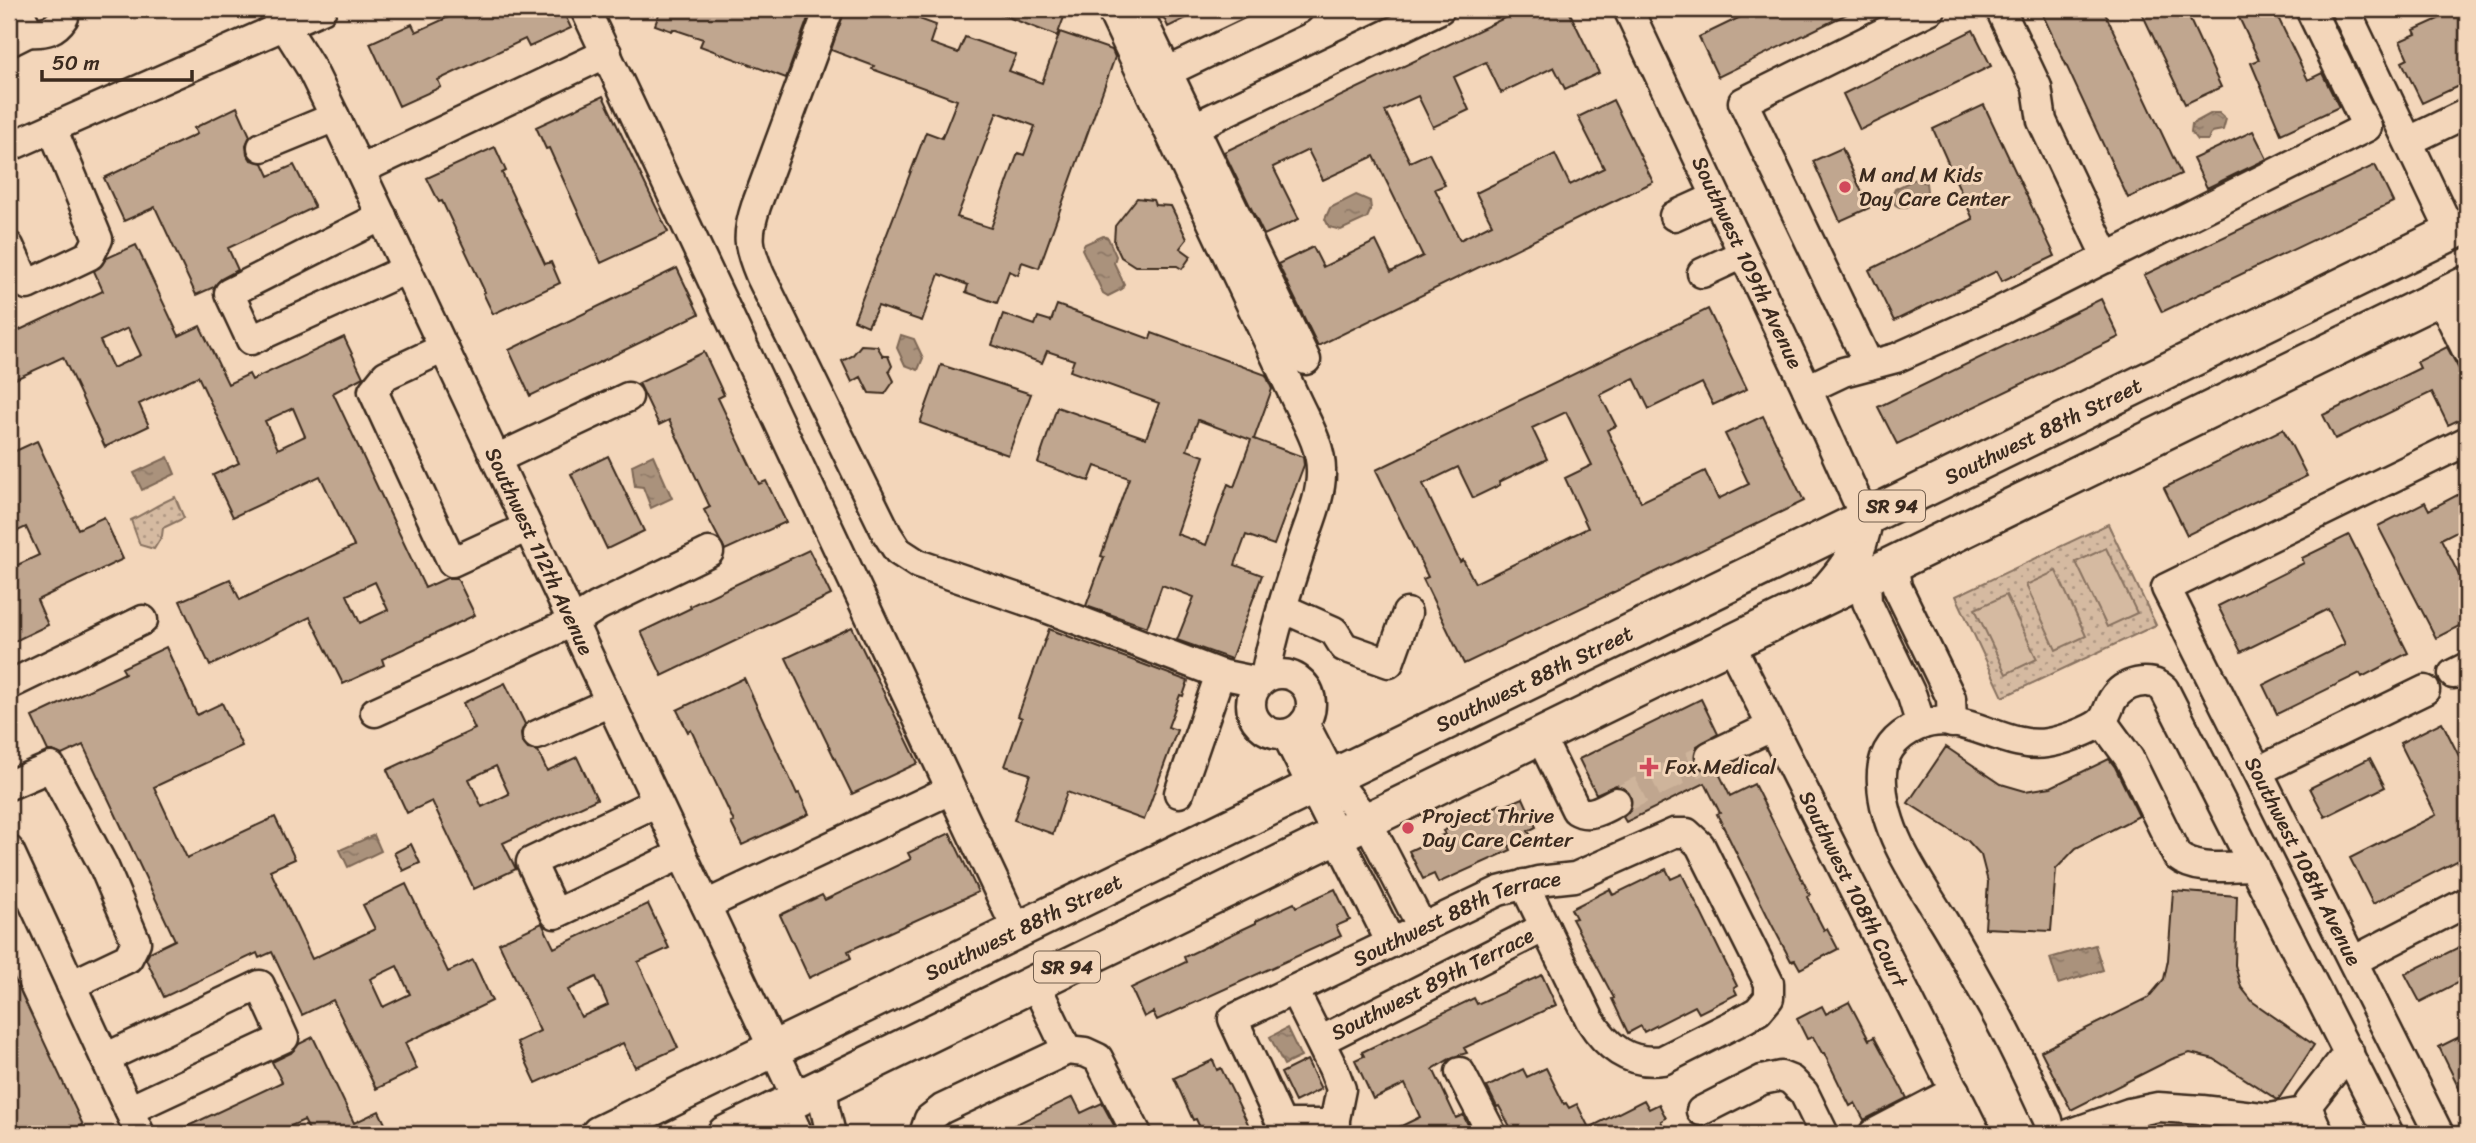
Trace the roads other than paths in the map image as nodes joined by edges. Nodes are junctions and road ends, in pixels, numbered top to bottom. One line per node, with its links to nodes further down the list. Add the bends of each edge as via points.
1 (64, 9): 15 (street, via 64,17 44,33)
2 (322, 9): 14 (street)
3 (585, 9): 16 (street)
4 (829, 9): 58 (street, via 756,206 748,243 887,534 898,551 918,565)
5 (1111, 9): 51 (street, via 1318,451 1318,496)
6 (1137, 9): 17 (street)
7 (1299, 9): 17 (street)
8 (1440, 9): 20 (street)
9 (1629, 9): 26 (street, Southwest 109th Avenue)
10 (1931, 9): 39 (street, via 1743,102)
11 (2000, 9): 32 (street, via 2037,87 2042,121)
12 (2310, 9): 32 (street, via 2367,127)
13 (2346, 9): 23 (street)
14 (279, 18): 19 (street, Southwest 112th Avenue); 21 (street)
15 (19, 28)
16 (607, 53): 25 (street); 75 (street)
17 (1167, 72): 20 (street)
18 (2467, 113): 23 (street)
19 (335, 117): 24 (street); 25 (street, Southwest 112th Avenue)
20 (1194, 127): 38 (street)
21 (52, 128): 22 (street); 30 (street, via 99,239 90,256 27,285)
22 (12, 138)
23 (2409, 141): 29 (street)
24 (262, 147)
25 (360, 170): 27 (street, Southwest 112th Avenue)
26 (1716, 197): 28 (street); 31 (street, Southwest 109th Avenue)
27 (382, 216): 33 (street, Southwest 112th Avenue); 33 (street, via 229,293 234,305 251,340)
28 (1674, 216)
29 (2459, 228): 44 (main road, Southwest 88th Street / SR 94)
30 (9, 246)
31 (1742, 254): 34 (street); 40 (street, Southwest 109th Avenue)
32 (2107, 258): 39 (street, via 1980,321)
33 (407, 270): 36 (street, Southwest 112th Avenue)
34 (1702, 273)
35 (2459, 293): 37 (street); 48 (main road, SR 94)
36 (444, 348): 43 (street, Southwest 112th Avenue); 46 (street, via 386,375 373,391 446,550 452,562)
37 (2467, 351)
38 (1306, 360)
39 (1870, 365): 40 (street)
40 (1807, 389): 45 (street, Southwest 109th Avenue)
41 (628, 397): 43 (street)
42 (2467, 441): 72 (street, Southwest 108th Avenue, via 2166,588)
43 (496, 459): 46 (street, Southwest 112th Avenue)
44 (1919, 492): 45 (main road, Southwest 88th Street / SR 94); 49 (main road, via 1907,520 1884,543)
45 (1866, 519): 50 (main road, via 1859,547); 73 (main road, Southwest 88th Street / SR 94)
46 (528, 527): 54 (street, Southwest 112th Avenue)
47 (709, 552): 54 (street)
48 (1898, 562): 49 (main road, SR 94); 56 (street, via 1897,587)
49 (1866, 579): 50 (main road, SR 94); 57 (street, via 1867,602)
50 (1816, 602): 55 (main road, SR 94)
51 (1282, 608): 52 (street, via 1334,631 1343,647 1389,663); 59 (street)
52 (1407, 614)
53 (143, 620): 60 (street)
54 (573, 622): 62 (street, Southwest 112th Avenue); 63 (street)
55 (1730, 643): 67 (street, Southwest 108th Court); 70 (main road, SR 94)
56 (1930, 655): 57 (street); 65 (street, via 1951,698)
57 (1899, 668): 66 (street)
58 (1220, 674): 59 (street); 76 (street)
59 (1262, 680): 68 (street, via 1251,699 1254,718 1267,731); 68 (street, via 1283,673 1307,687 1311,705)
60 (9, 685)
61 (2425, 690): 72 (street)
62 (610, 702): 69 (street); 77 (street, Southwest 112th Avenue)
63 (375, 712)
64 (2102, 721): 65 (street, via 2069,738 2033,745); 82 (street, via 2129,758 2177,856 2197,866); 82 (street, via 2115,695 2132,685 2149,682 2164,689)
65 (1952, 723): 66 (street)
66 (1921, 725): 118 (street, via 1890,745 1882,764 1885,803 1909,866 1999,1019)
67 (1771, 727): 71 (street); 104 (street, Southwest 108th Court)
68 (1295, 728): 73 (street)
69 (537, 736)
70 (1540, 736): 78 (street, via 1576,810 1595,812); 79 (main road, SR 94)
71 (1710, 756)
72 (2258, 772): 92 (street, Southwest 108th Avenue)
73 (1322, 781): 79 (street); 90 (main road, Southwest 88th Street / SR 94)
74 (9, 785): 94 (street, via 51,767 104,867 136,942 128,958)
75 (950, 790): 87 (street); 90 (street)
76 (1179, 793)
77 (657, 802): 81 (street, Southwest 112th Avenue); 81 (street, via 531,862 555,914)
78 (1616, 803)
79 (1352, 828): 84 (street); 85 (street); 93 (main road, SR 94)
80 (9, 850): 94 (street)
81 (682, 854): 87 (street, Southwest 112th Avenue)
82 (2254, 866): 99 (street)
83 (1524, 884): 88 (street, Southwest 88th Terrace); 89 (street); 89 (street, Southwest 88th Terrace, via 1575,877 1674,833 1687,833 1700,845 1769,983 1769,999 1746,1018 1663,1059 1621,1055 1600,1036)
84 (1401, 886): 85 (street, via 1394,900 1385,904); 88 (street)
85 (1369, 899): 91 (street)
86 (2467, 902): 92 (street)
87 (706, 905): 97 (street, Southwest 112th Avenue)
88 (1422, 927): 91 (street, Southwest 88th Terrace)
89 (1545, 927): 96 (street, Southwest 89th Terrace)
90 (1017, 930): 97 (main road, Southwest 88th Street / SR 94)
91 (1391, 943): 95 (street, Southwest 88th Terrace)
92 (2353, 961): 121 (street, Southwest 108th Avenue)
93 (1035, 983): 98 (street); 102 (main road, SR 94)
94 (71, 985): 100 (street)
95 (1294, 990): 96 (street); 108 (street, Southwest 88th Terrace, via 1233,1019)
96 (1320, 1041): 109 (street, via 1341,1089)
97 (774, 1049): 102 (street, Southwest 112th Avenue); 110 (main road, Southwest 88th Street / SR 94)
98 (1067, 1051): 113 (street, via 942,1109 929,1119); 114 (street, via 1098,1058)
99 (2349, 1052): 106 (street, via 2309,1103); 120 (street)
100 (105, 1058): 105 (street); 105 (street, via 260,985 284,1038)
101 (1460, 1072): 115 (street)
102 (801, 1106): 111 (main road, SR 94); 112 (street, Southwest 112th Avenue, via 826,1118)
103 (1701, 1111): 116 (street, via 1762,1080 1781,1076 1804,1093)
104 (1965, 1112): 107 (street)
105 (135, 1122)
106 (2314, 1123): 119 (street, via 2202,1110 2143,1109)
107 (1915, 1128): 117 (street)
108 (1284, 1129): 109 (street)
109 (1333, 1129)
110 (599, 1134)
111 (725, 1134)
112 (831, 1134)
113 (924, 1134)
114 (1137, 1134)
115 (1492, 1134)
116 (1825, 1134)
117 (1873, 1134)
118 (2052, 1134)
119 (2069, 1134)
120 (2389, 1134)
121 (2439, 1134)

